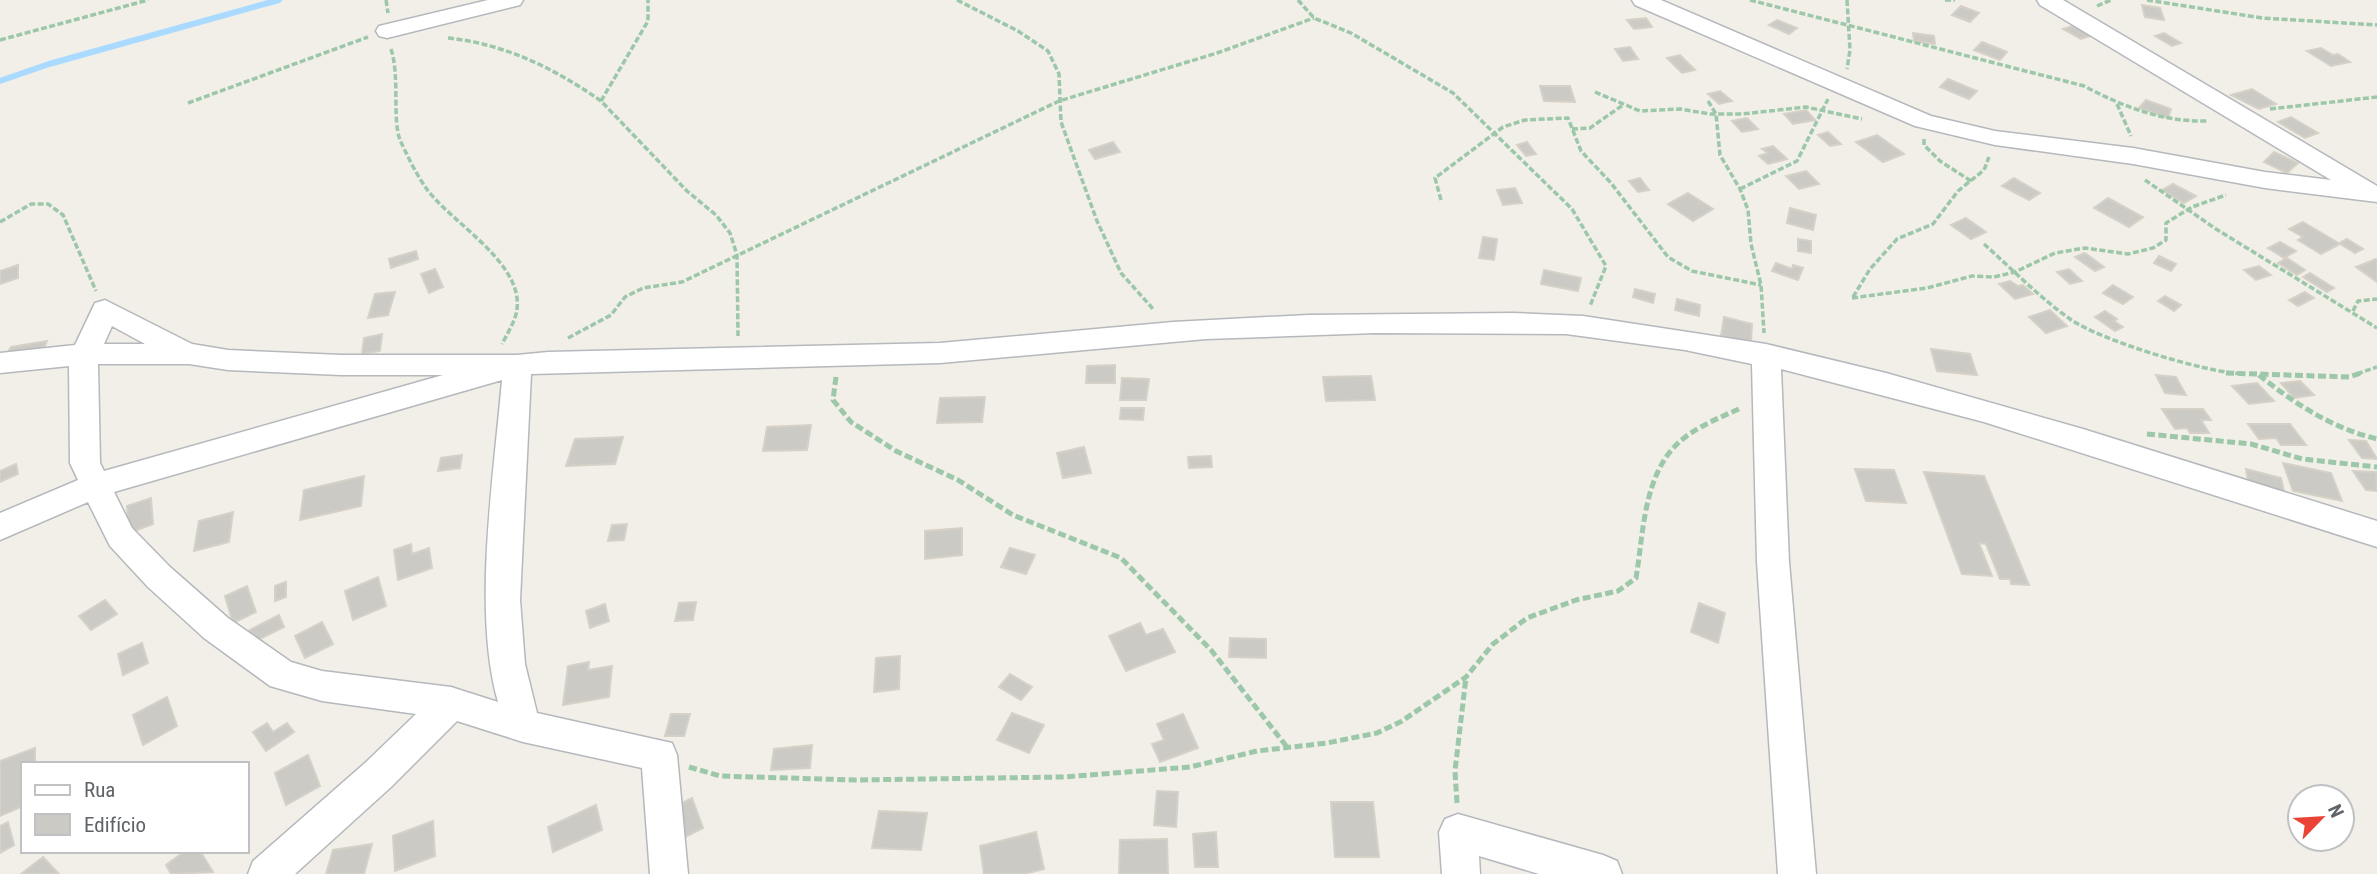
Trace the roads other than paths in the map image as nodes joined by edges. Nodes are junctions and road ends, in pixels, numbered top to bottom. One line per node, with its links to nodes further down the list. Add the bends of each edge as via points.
1 (512, 0): 4 (street)
2 (1643, 0): 5 (street, via 1923,121 1995,138)
3 (2048, 0): 5 (street)
4 (387, 31)
5 (2375, 195)
6 (85, 354): 7 (street); 7 (street, via 105,310); 9 (street); 11 (street, via 82,428 85,463)
7 (189, 354): 10 (street, via 341,365)
8 (1766, 354): 10 (street, via 1582,326 1368,322 1178,332 940,353); 13 (street, via 1898,385 2055,430); 20 (street, via 1773,562)
9 (0, 363)
10 (519, 364): 11 (street); 15 (street, via 503,608 507,656)
11 (96, 485): 12 (street); 14 (street, via 121,537 159,578 216,628 282,675 322,686)
12 (0, 527)
13 (2377, 534)
14 (451, 703): 15 (street); 16 (street)
15 (523, 726): 17 (street, via 659,755)
16 (267, 874)
17 (669, 874)
18 (1461, 874): 19 (street, via 1458,832)
19 (1603, 874)
20 (1797, 874)

